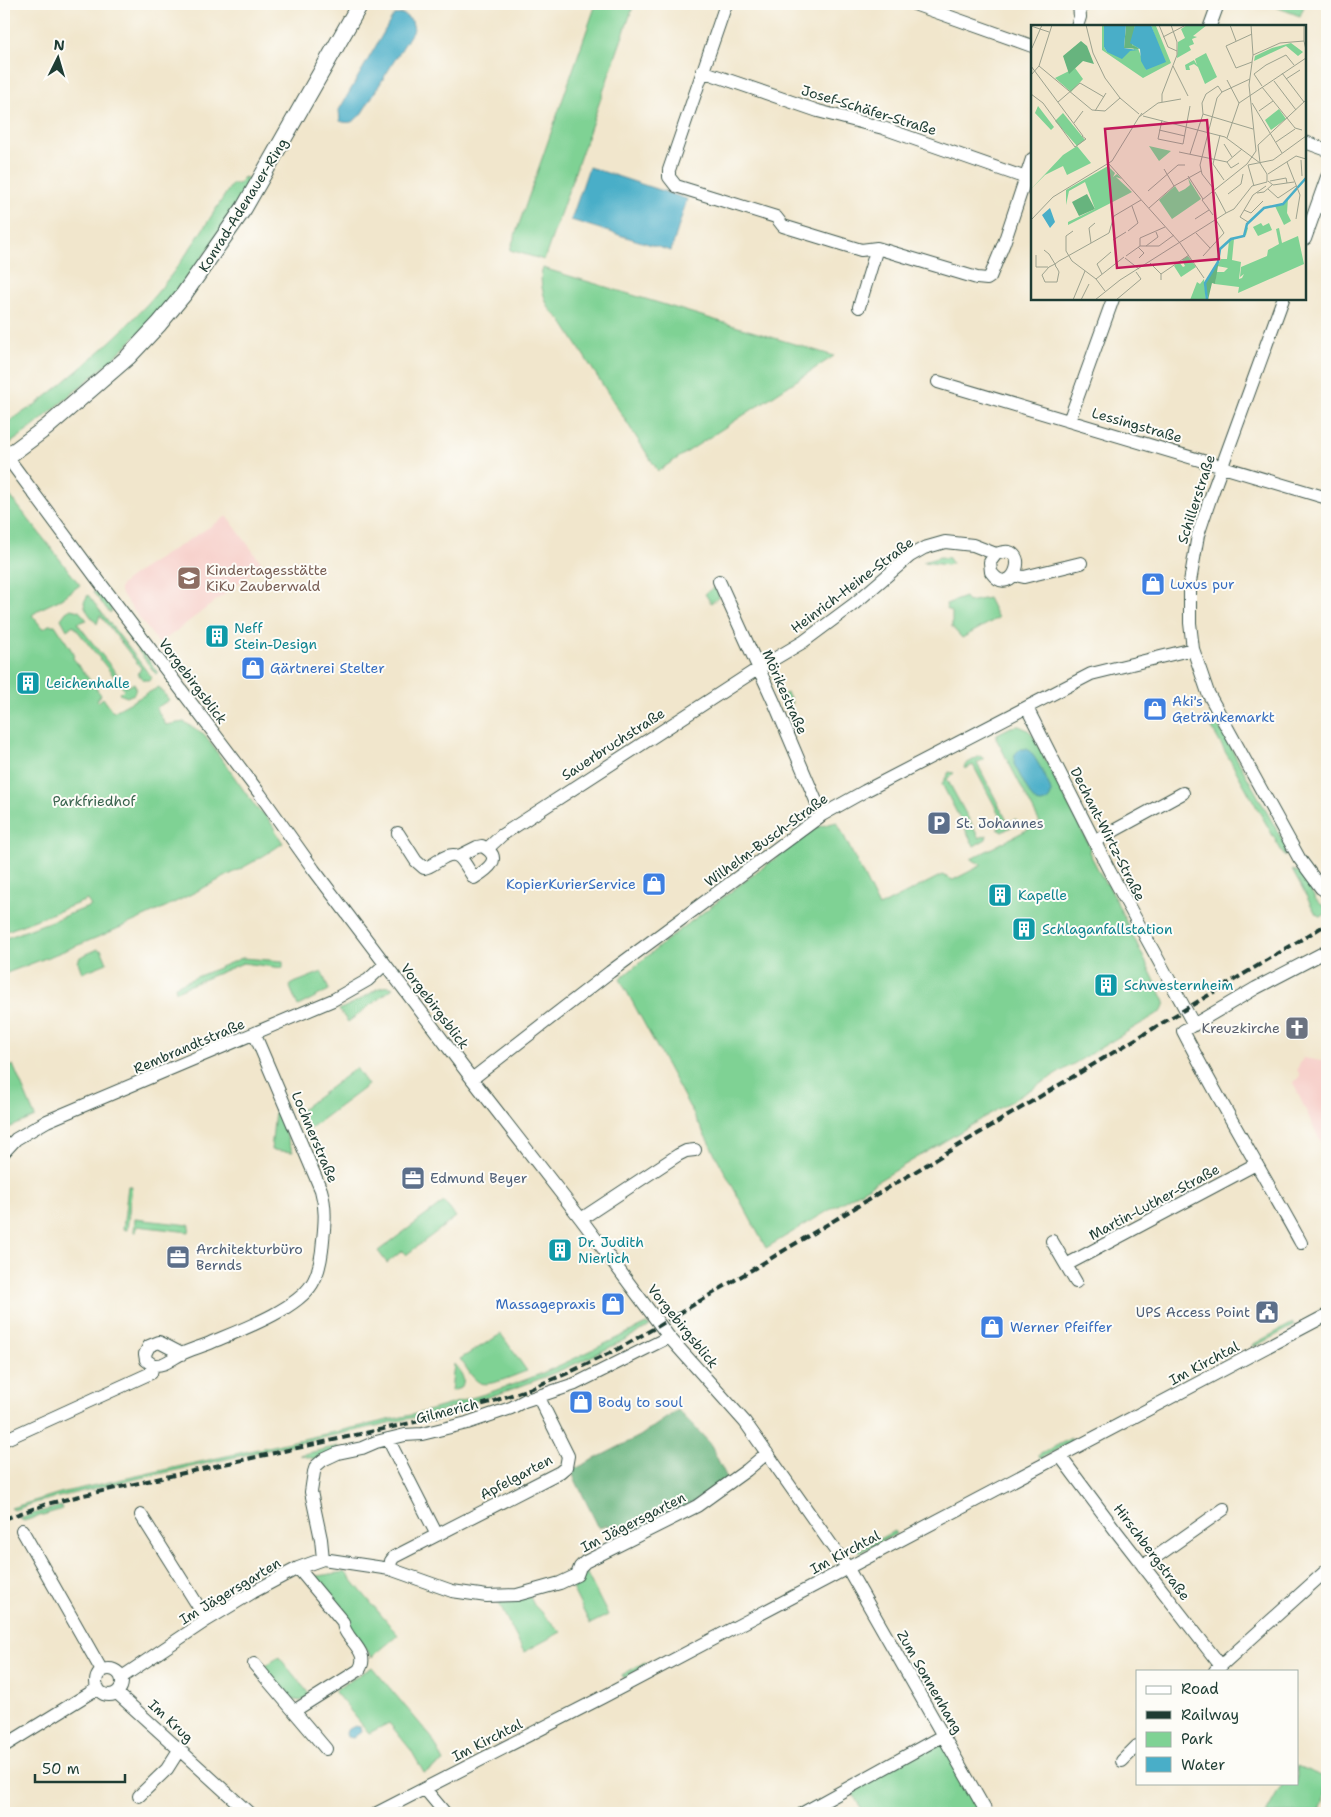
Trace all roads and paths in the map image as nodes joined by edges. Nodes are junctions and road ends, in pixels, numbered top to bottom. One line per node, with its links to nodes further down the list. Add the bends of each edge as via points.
1 (360, 4): 22 (main road, Konrad-Adenauer-Ring, via 244,208 184,294 128,357)
2 (726, 4): 9 (street)
3 (914, 4): 8 (street)
4 (1079, 4): 6 (street)
5 (1218, 4): 7 (street)
6 (1077, 25)
7 (1210, 25)
8 (1031, 46)
9 (702, 71): 14 (street, Josef-Schäfer-Straße, via 818,111 883,128); 16 (street, via 670,165 668,178 671,182 683,189 776,217 783,226 861,250)
10 (1306, 142): 11 (street)
11 (1327, 150)
12 (1031, 162): 14 (street)
13 (1327, 176): 15 (street)
14 (1026, 178): 16 (street, via 1004,243 987,279)
15 (1306, 235)
16 (877, 248): 19 (street)
17 (1113, 300): 21 (street)
18 (1283, 300): 23 (street, Schillerstraße)
19 (859, 307)
20 (938, 382): 21 (street, Lessingstraße)
21 (1069, 421): 23 (street, Lessingstraße)
22 (6, 458): 40 (street, Vorgebirgsblick)
23 (1222, 466): 24 (street, Lessingstraße); 29 (street, Schillerstraße, via 1198,535 1191,573)
24 (1327, 498)
25 (996, 554): 27 (street, Heinrich-Heine-Straße, via 1002,552 1014,556 1018,569); 27 (street, via 990,567 994,576 1004,580); 30 (street, Heinrich-Heine-Straße, via 954,542 924,548 901,563 832,621)
26 (1081, 563): 27 (street, via 1024,577)
27 (1015, 574)
28 (719, 581): 30 (street, Mörikestraße)
29 (1192, 649): 31 (street, Wilhelm-Busch-Straße, via 1091,674); 38 (street, Schillerstraße, via 1208,694 1234,743 1299,858)
30 (759, 668): 33 (street, Mörikestraße); 36 (street, Sauerbruchstraße, via 502,835)
31 (1027, 708): 33 (street, Wilhelm-Busch-Straße); 35 (street, Dechant-Wirtz-Straße)
32 (1183, 793): 35 (street)
33 (822, 815): 43 (street, Wilhelm-Busch-Straße)
34 (398, 834): 37 (street, via 424,868 451,854)
35 (1095, 841): 41 (street, Dechant-Wirtz-Straße)
36 (487, 849): 37 (street, via 477,847); 37 (street, via 493,861 490,868 474,878)
37 (459, 856)
38 (1327, 892)
39 (1327, 951): 41 (street)
40 (385, 964): 42 (street, Rembrandtstraße, via 368,980 333,1000); 43 (street, Vorgebirgsblick)
41 (1188, 1028): 46 (street, via 1219,1100)
42 (255, 1035): 45 (street, Rembrandtstraße, via 47,1121 16,1139); 54 (street, Lochnerstraße, via 322,1190 326,1214 321,1259 312,1285 287,1306)
43 (472, 1079): 47 (street, Vorgebirgsblick)
44 (695, 1150): 47 (street, via 678,1155)
45 (4, 1152)
46 (1256, 1164): 49 (street); 50 (street, Martin-Luther-Straße)
47 (581, 1219): 53 (street, Vorgebirgsblick)
48 (1052, 1241): 50 (street)
49 (1300, 1243)
50 (1066, 1265): 51 (street)
51 (1076, 1282)
52 (1327, 1315): 60 (street, Im Kirchtal)
53 (669, 1337): 56 (street, Gilmerich, via 575,1384); 59 (street, Vorgebirgsblick, via 733,1408)
54 (182, 1354): 55 (street, Lochnerstraße, via 169,1362); 55 (street, via 167,1345 155,1343 147,1348 145,1354 146,1360)
55 (153, 1365): 58 (street, Lochnerstraße, via 151,1373)
56 (538, 1396): 57 (street, Gilmerich, via 467,1423); 64 (street, Apfelgarten, via 568,1456 566,1467)
57 (388, 1439): 64 (street); 65 (street, Gilmerich, via 338,1453 316,1466 311,1492)
58 (4, 1440)
59 (767, 1453): 67 (street, Vorgebirgsblick); 69 (street, Im Jägersgarten, via 697,1506 586,1562 577,1574 551,1586 517,1595 474,1595)
60 (1060, 1456): 66 (street, Hirschbergstraße); 67 (street, Im Kirchtal)
61 (1224, 1509): 66 (street)
62 (140, 1515): 71 (street)
63 (22, 1530): 74 (street)
64 (437, 1535): 69 (street, Apfelgarten, via 394,1557)
65 (323, 1559): 68 (street, Im Jägersgarten); 69 (street, Im Jägersgarten)
66 (1144, 1566): 73 (street, Hirschbergstraße)
67 (847, 1567): 79 (street, Zum Sonnenhang); 85 (street, Im Kirchtal)
68 (298, 1568): 71 (street, Im Jägersgarten); 78 (street, via 343,1622 343,1628 363,1659 359,1670)
69 (390, 1569)
70 (1327, 1570): 73 (street)
71 (207, 1620): 75 (street, Im Jägersgarten)
72 (254, 1664): 78 (street)
73 (1218, 1668)
74 (102, 1671): 75 (street, via 114,1669); 76 (street, via 97,1678)
75 (122, 1677): 77 (street)
76 (98, 1688): 77 (street, via 106,1694); 80 (street)
77 (117, 1693): 83 (street, Im Krug)
78 (294, 1711): 82 (street)
79 (944, 1735): 90 (street); 91 (street, Zum Sonnenhang)
80 (4, 1746)
81 (1136, 1747): 84 (street)
82 (326, 1749)
83 (179, 1750): 86 (street, via 167,1769); 87 (street, Im Krug)
84 (1122, 1761)
85 (424, 1789): 88 (street, Im Kirchtal); 89 (street)
86 (139, 1796)
87 (249, 1813)
88 (377, 1813)
89 (445, 1813)
90 (803, 1813)
91 (987, 1813)

